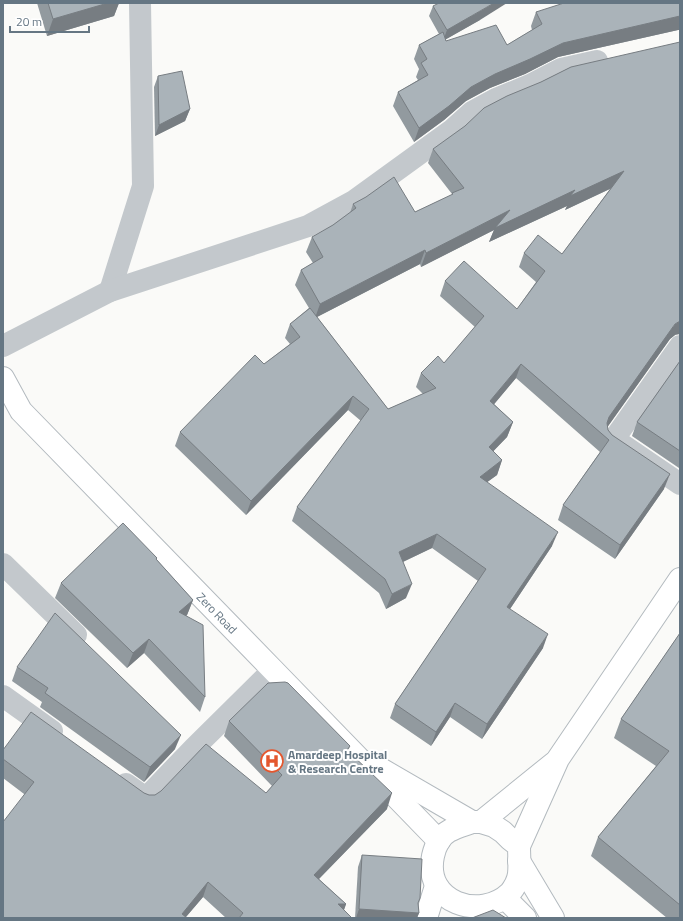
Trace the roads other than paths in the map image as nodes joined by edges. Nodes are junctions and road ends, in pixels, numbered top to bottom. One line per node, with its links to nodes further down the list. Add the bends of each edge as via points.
1 (140, 3): 3 (street, via 143,186)
2 (614, 57): 3 (street, via 561,69 472,112 452,130 354,201 308,226)
3 (110, 291): 4 (street)
4 (3, 346)
5 (680, 346): 7 (street, via 614,439)
6 (3, 378): 11 (street, Zero Road, via 21,411)
7 (680, 484)
8 (3, 564): 10 (street)
9 (680, 578): 15 (street)
10 (92, 651)
11 (273, 670): 14 (street, Zero Road); 16 (street, via 187,744 146,798)
12 (3, 696): 13 (street)
13 (68, 742)
14 (354, 753): 17 (street); 18 (street, Zero Road)
15 (558, 759): 17 (street); 19 (street)
16 (113, 775)
17 (477, 822): 18 (street, via 448,832); 19 (street, via 494,826 503,832)
18 (439, 841): 20 (street, via 431,863)
19 (519, 854): 21 (street, via 519,875); 25 (street)
20 (436, 886): 22 (street, via 448,901 456,906); 23 (street)
21 (506, 899): 22 (street, via 494,907); 24 (street)
22 (460, 914)
23 (426, 918)
24 (525, 918)
25 (553, 918)

